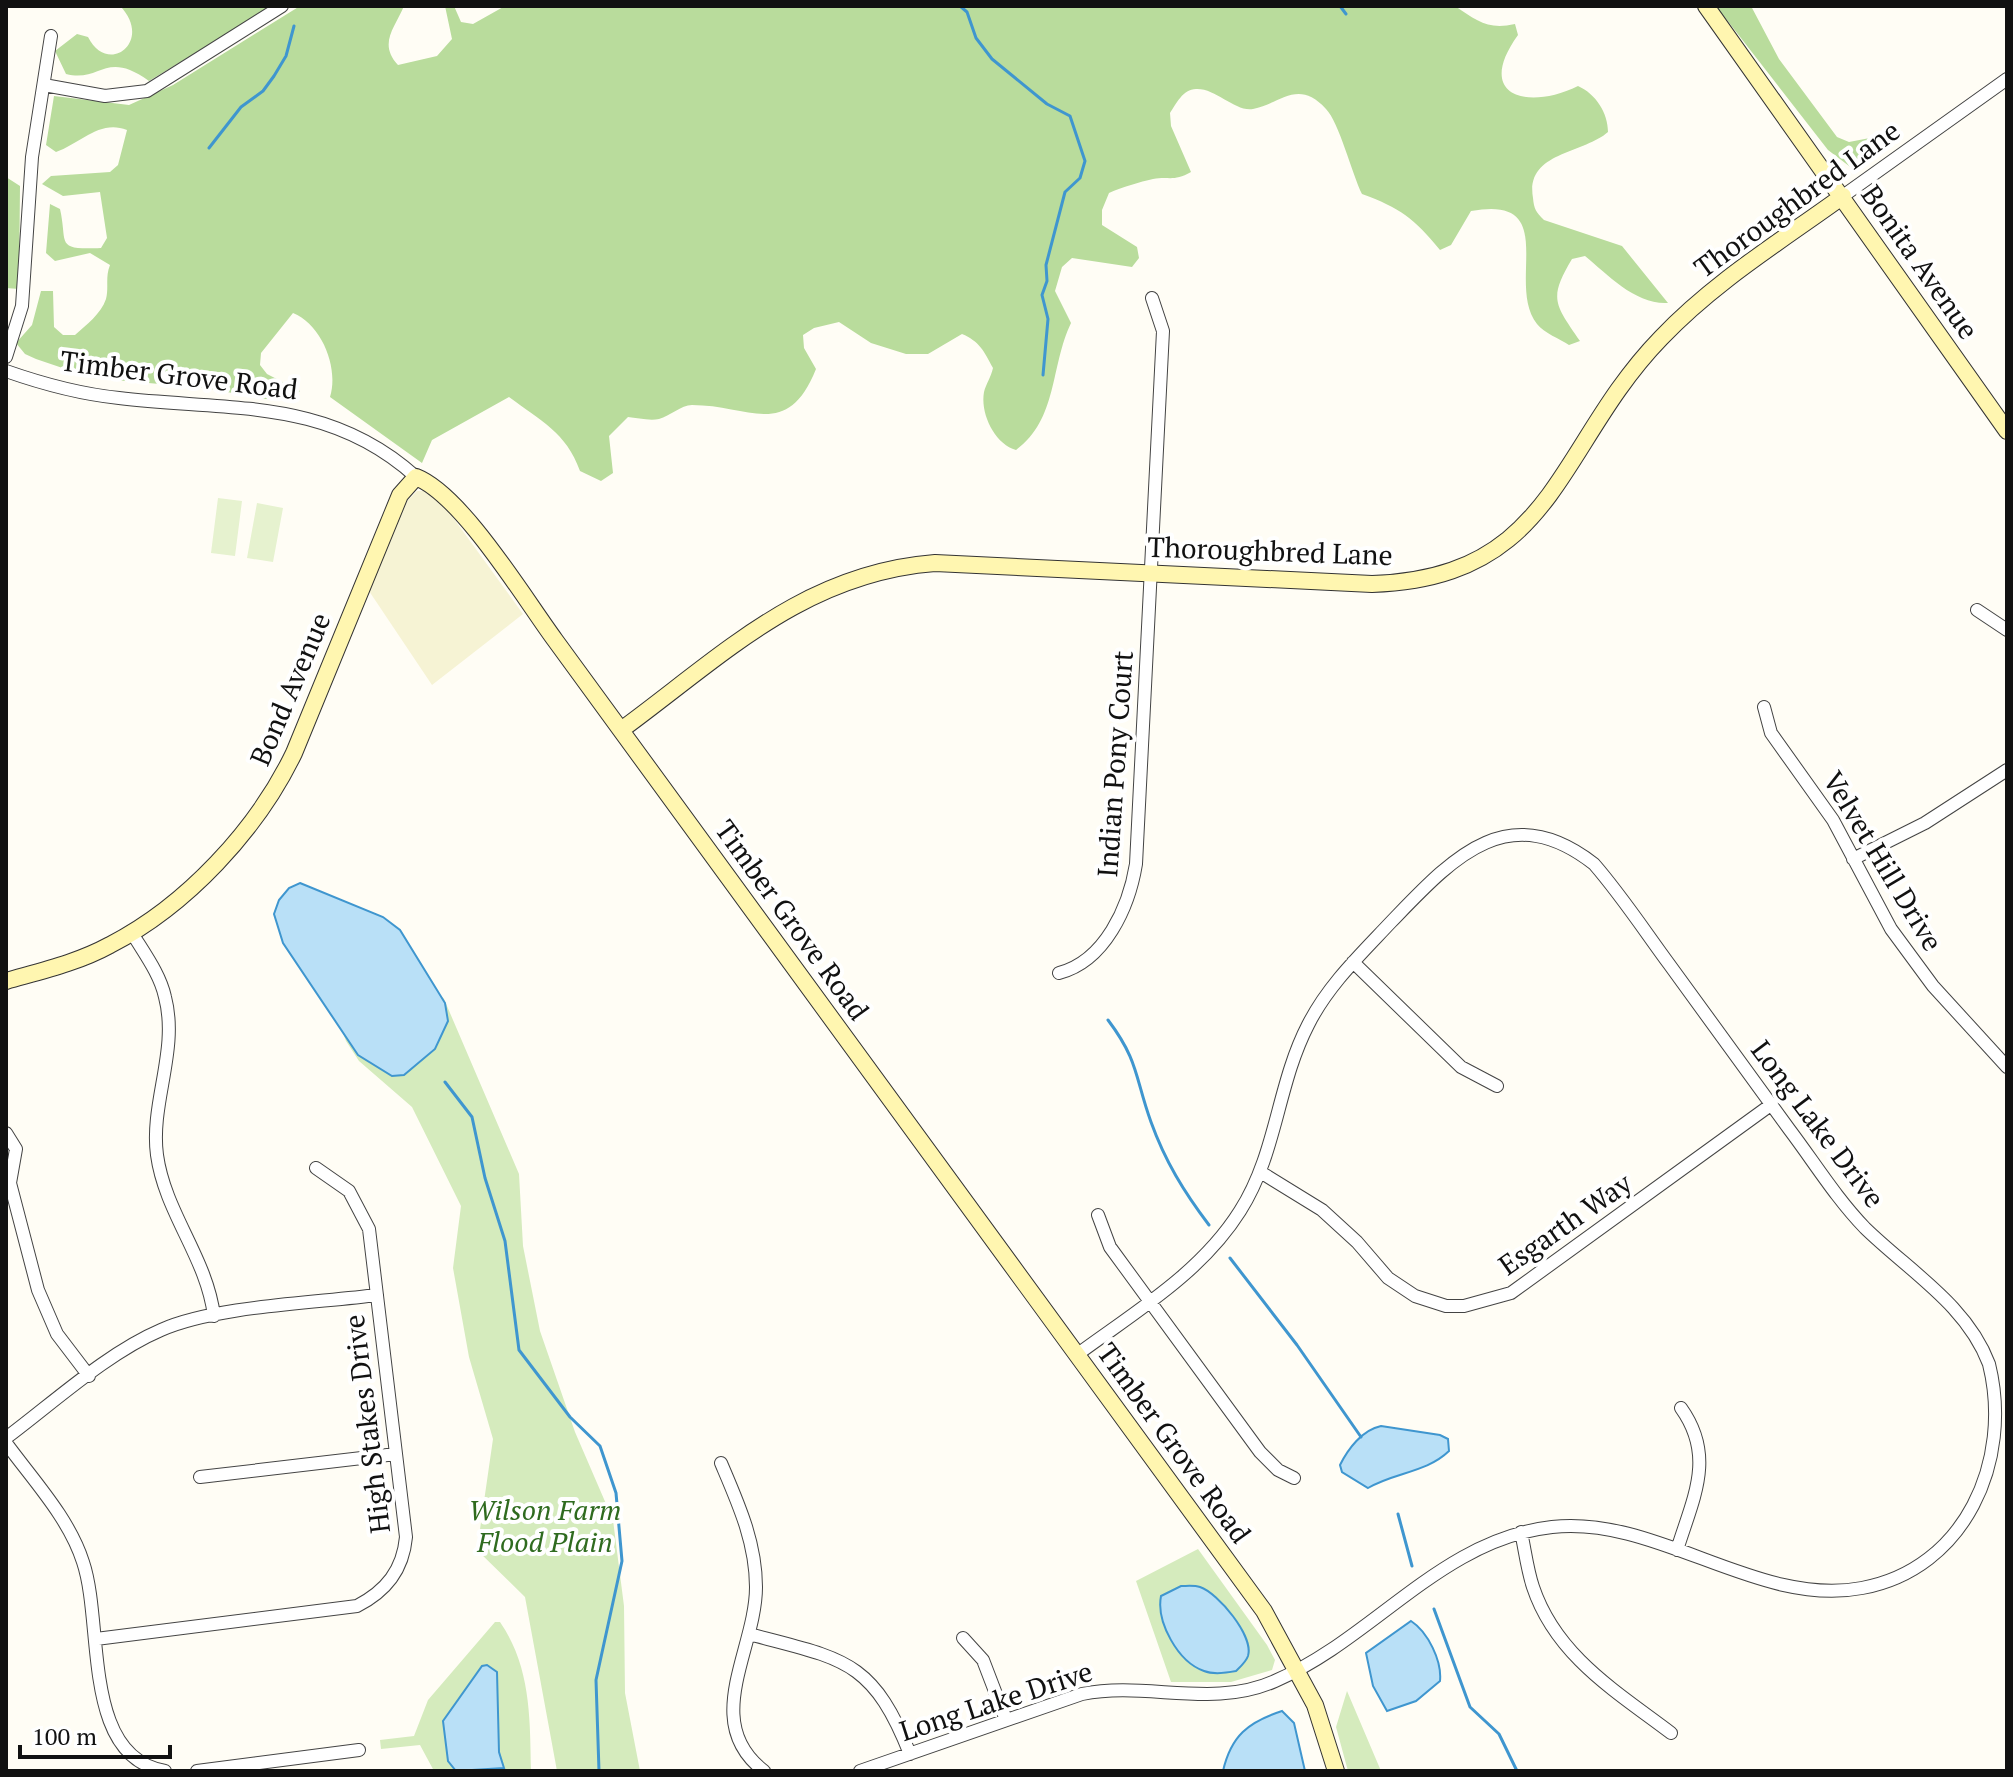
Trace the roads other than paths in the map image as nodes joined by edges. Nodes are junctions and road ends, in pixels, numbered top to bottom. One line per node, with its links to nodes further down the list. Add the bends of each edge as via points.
1 (282, 6): 5 (street, via 147,91 105,96)
2 (1706, 6): 6 (street, Bonita Avenue)
3 (51, 36): 5 (street)
4 (2007, 79): 6 (street, Thoroughbred Lane)
5 (44, 85): 8 (street, via 32,157 22,306)
6 (1843, 196): 10 (street, Bonita Avenue); 12 (street, Thoroughbred Lane, via 1713,290 1663,335 1605,406 1535,516 1472,563 1396,583)
7 (1152, 298): 12 (street, Indian Pony Court, via 1163,331)
8 (6, 357)
9 (6, 371): 11 (street, Timber Grove Road, via 93,395 288,412 368,442)
10 (2007, 431)
11 (416, 477): 16 (street, Timber Grove Road, via 450,501); 19 (street, Bond Avenue, via 385,526 294,753 274,790 189,889)
12 (1151, 574): 16 (street, Thoroughbred Lane, via 935,563 859,576 795,604); 21 (street, Indian Pony Court, via 1134,878 1110,933 1080,965)
13 (1977, 610): 14 (street)
14 (2007, 630)
15 (1764, 707): 18 (street, Velvet Hill Drive, via 1771,733 1816,793)
16 (621, 730): 34 (street, Timber Grove Road)
17 (2007, 770): 18 (street, via 1925,823)
18 (1853, 859): 23 (street, Velvet Hill Drive, via 1905,950)
19 (132, 933): 22 (street, Bond Avenue, via 72,962); 33 (street, via 155,971 167,1007 169,1033 156,1126 160,1171 207,1278)
20 (1353, 962): 24 (street, via 1461,1067); 25 (street, Long Lake Drive, via 1470,848 1524,835 1560,843 1608,880); 28 (street, Long Lake Drive, via 1325,996 1302,1038)
21 (1059, 973)
22 (6, 981)
23 (2007, 1067)
24 (1497, 1086)
25 (1772, 1104): 28 (street, Esgarth Way, via 1511,1293 1464,1306 1431,1302 1399,1288 1322,1210); 43 (street, Long Lake Drive, via 1851,1212 1970,1326 1995,1382 1998,1451 1985,1493 1962,1530 1924,1563 1884,1583 1846,1591 1806,1589)
26 (6, 1133): 29 (street, via 16,1149)
27 (316, 1168): 31 (street, High Stakes Drive, via 349,1191 364,1215)
28 (1262, 1173): 32 (street, Long Lake Drive, via 1217,1243)
29 (8, 1181): 35 (street, via 47,1315)
30 (1098, 1215): 32 (street, via 1110,1247)
31 (377, 1295): 33 (street); 38 (street, High Stakes Drive)
32 (1150, 1301): 34 (street, Long Lake Drive); 41 (street, via 1260,1452)
33 (214, 1316): 35 (street, via 161,1330)
34 (1078, 1354): 47 (street, Timber Grove Road, via 1264,1611)
35 (89, 1376): 37 (street)
36 (1681, 1408): 43 (street, via 1698,1438 1700,1466)
37 (6, 1441): 46 (street, via 78,1547)
38 (396, 1454): 40 (street); 46 (street, High Stakes Drive, via 404,1552 387,1585 369,1599 342,1609)
39 (721, 1463): 44 (street, via 754,1557 756,1590)
40 (200, 1477)
41 (1294, 1478)
42 (1521, 1532): 43 (street, Long Lake Drive, via 1555,1526 1596,1528); 47 (street, Long Lake Drive, via 1452,1562); 49 (street, via 1533,1586 1558,1638 1592,1673)
43 (1677, 1550)
44 (749, 1634): 51 (street, via 823,1654 860,1673 886,1699); 54 (street, via 734,1687 732,1720 742,1748)
45 (963, 1638): 48 (street, via 983,1660)
46 (96, 1639): 52 (street, via 112,1731 138,1761)
47 (1298, 1669): 48 (street, Long Lake Drive, via 1263,1686 1229,1694 1101,1690); 56 (street, Timber Grove Road)
48 (1006, 1720): 51 (street, Long Lake Drive)
49 (1671, 1733)
50 (359, 1750): 53 (street)
51 (910, 1754): 55 (street, Long Lake Drive)
52 (165, 1771)
53 (197, 1771)
54 (764, 1771)
55 (860, 1771)
56 (1336, 1771)

